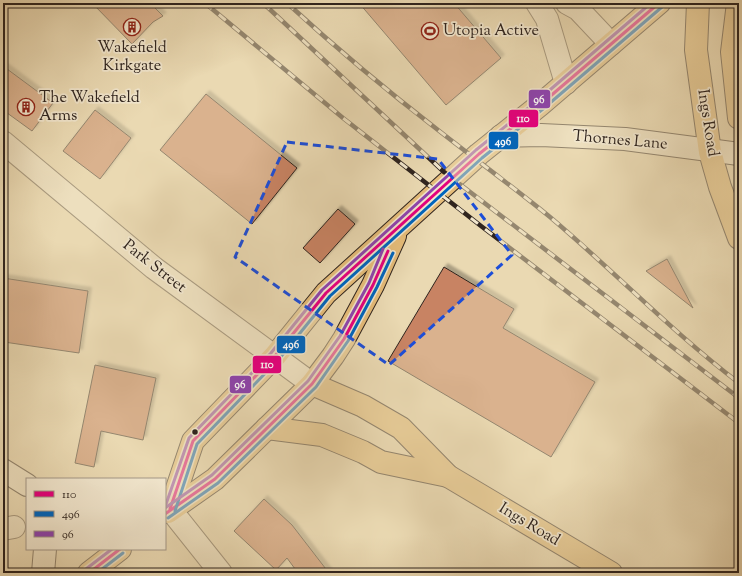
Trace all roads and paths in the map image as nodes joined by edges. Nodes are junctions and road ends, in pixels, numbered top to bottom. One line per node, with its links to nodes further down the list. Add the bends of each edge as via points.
1 (537, 3): 8 (street, via 547,19)
2 (567, 3): 7 (street, via 578,9)
3 (659, 3): 7 (highway)
4 (698, 3): 12 (highway, Ings Road, via 696,50)
5 (738, 3): 6 (highway)
6 (737, 35): 9 (highway, via 732,52)
7 (611, 44): 8 (highway)
8 (566, 83): 10 (highway)
9 (739, 118)
10 (501, 136): 12 (street, Thornes Lane, via 625,139); 14 (highway)
11 (3, 142): 16 (street, Park Street, via 154,268)
12 (710, 152): 13 (street, Thornes Lane); 15 (highway, Ings Road)
13 (739, 154)
14 (398, 229): 16 (highway, via 326,294); 17 (highway, via 373,285 344,339)
15 (739, 238)
16 (275, 356): 17 (street, Park Street); 22 (highway, via 193,441)
17 (312, 384): 18 (highway); 20 (highway, Ings Road, via 363,406 401,428)
18 (267, 428): 20 (highway, Ings Road, via 322,435 381,462); 22 (highway, via 215,479)
19 (3, 470): 21 (street)
20 (448, 476): 28 (highway, Ings Road)
21 (26, 484)
22 (168, 512): 27 (street)
23 (44, 550): 26 (street)
24 (119, 550): 25 (highway)
25 (86, 572)
26 (43, 573)
27 (221, 573)
28 (611, 573)

